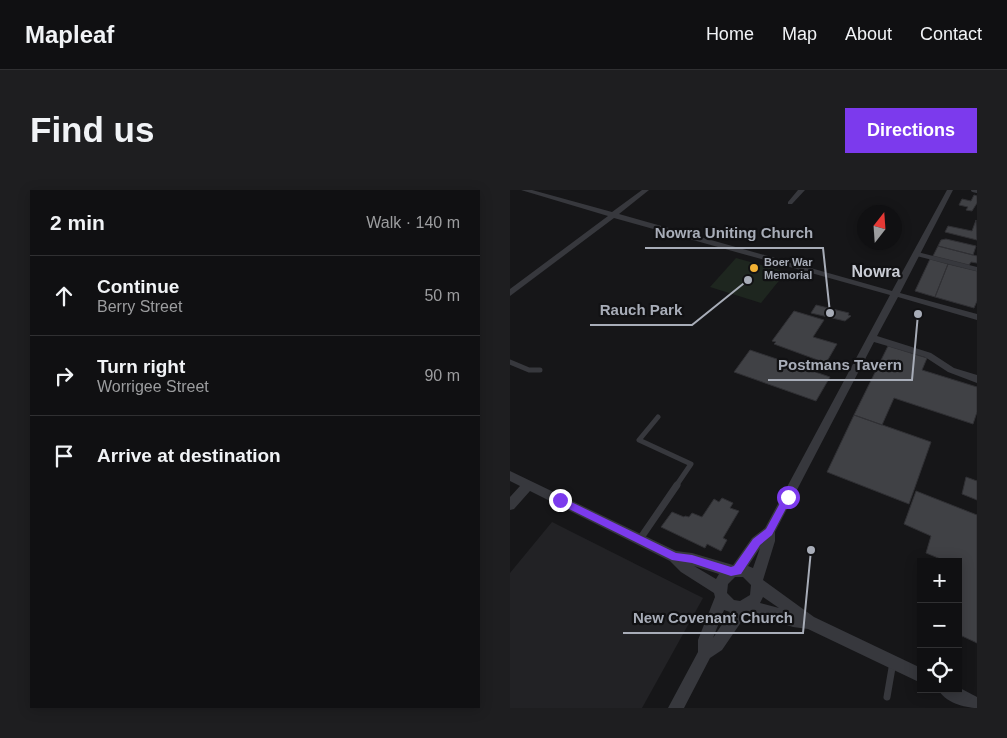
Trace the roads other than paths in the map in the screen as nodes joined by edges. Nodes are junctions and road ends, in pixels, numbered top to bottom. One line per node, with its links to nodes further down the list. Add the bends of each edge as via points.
1 (524, 190): 8 (street)
2 (646, 190): 8 (street)
3 (802, 190): 7 (street)
4 (950, 190): 9 (street)
5 (973, 190): 6 (lane)
6 (977, 191)
7 (790, 203)
8 (612, 216): 11 (street); 12 (street)
9 (917, 254): 10 (lane); 12 (street)
10 (977, 269)
11 (510, 293)
12 (895, 294): 13 (street); 14 (street)
13 (977, 317)
14 (872, 338): 17 (street, via 928,355 951,370); 22 (street)
15 (510, 362): 16 (lane, via 529,370)
16 (540, 370)
17 (977, 378)
18 (658, 417): 23 (lane, via 639,440 691,464)
19 (510, 476): 20 (street)
20 (528, 485): 21 (street); 23 (street)
21 (510, 504)
22 (769, 532): 25 (street); 26 (street)
23 (640, 539): 24 (street)
24 (675, 557): 25 (street); 27 (street)
25 (734, 571): 26 (street, via 750,574); 27 (street, via 724,577)
26 (757, 583): 28 (street, via 756,597); 29 (street)
27 (721, 593): 28 (street, via 730,605); 30 (street, via 705,640)
28 (745, 606): 29 (street); 30 (street, via 717,645)
29 (809, 622): 31 (street)
30 (705, 653): 36 (street)
31 (893, 662): 32 (street); 34 (lane)
32 (917, 674)
33 (955, 693): 35 (street)
34 (886, 697)
35 (974, 701)
36 (676, 708)

